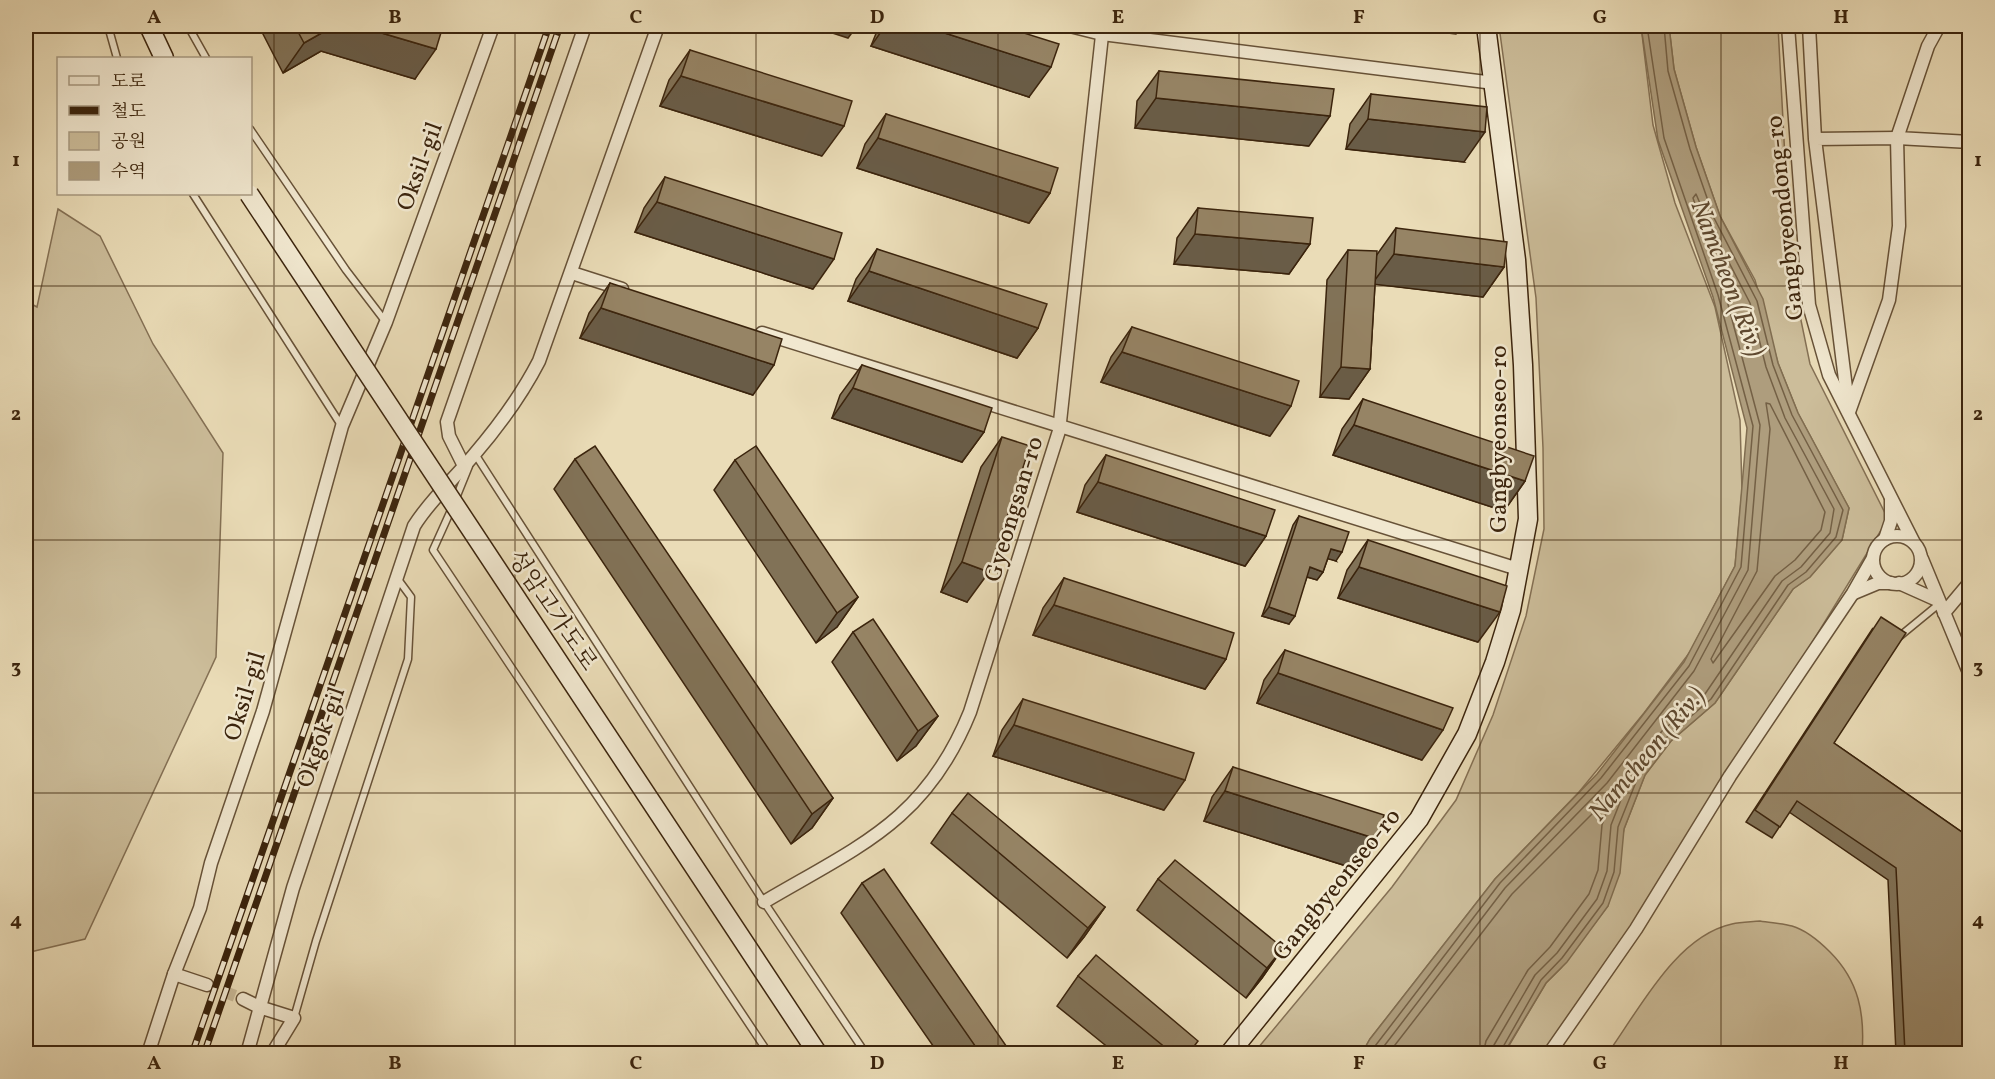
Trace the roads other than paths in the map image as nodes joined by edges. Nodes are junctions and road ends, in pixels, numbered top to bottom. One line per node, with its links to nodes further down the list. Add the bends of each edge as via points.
1 (108, 26): 13 (lane)
2 (149, 26): 14 (street)
3 (188, 26): 15 (lane)
4 (492, 26): 25 (street, Oksil-gil)
5 (585, 26): 31 (street, via 447,422 448,436)
6 (658, 26): 23 (street, Okgok-gil)
7 (1070, 26): 12 (street)
8 (1486, 26): 16 (street, Gangbyeonseo-ro)
9 (1788, 26): 27 (street, Gangbyeondong-ro, via 1809,305 1828,375)
10 (1809, 26): 19 (street)
11 (1939, 26): 18 (street, via 1928,46)
12 (1102, 30): 16 (street); 29 (street, Gyeongsan-ro)
13 (117, 57)
14 (164, 57)
15 (205, 57)
16 (1494, 83): 37 (street, Gangbyeonseo-ro, via 1516,260 1523,365 1528,519)
17 (252, 132): 25 (lane)
18 (1896, 138): 19 (street); 20 (street); 27 (street, via 1899,226 1888,300)
19 (1815, 139): 27 (street)
20 (1970, 142)
21 (194, 195): 28 (lane)
22 (250, 195): 55 (street, 성암고가도로, bridge)
23 (572, 273): 24 (street); 30 (street, Okgok-gil, via 527,384)
24 (639, 294)
25 (386, 322): 28 (street, Oksil-gil)
26 (753, 330): 29 (street)
27 (1849, 412): 32 (street, Gangbyeondong-ro)
28 (342, 426): 46 (street, Oksil-gil, via 263,711 211,863 200,908)
29 (1059, 426): 37 (street); 45 (street, Gyeongsan-ro, via 993,644 970,712 948,760 904,814 866,843)
30 (475, 454): 31 (street, Okgok-gil); 45 (lane); 54 (lane, via 433,550)
31 (464, 466): 38 (street, Okgok-gil, via 418,520)
32 (1891, 498): 33 (street, Gangbyeondong-ro); 34 (street, Gangbyeondong-ro)
33 (1886, 539): 34 (street, via 1900,536); 36 (street, Gangbyeondong-ro, via 1875,550)
34 (1914, 543): 35 (street, Gangbyeondong-ro)
35 (1921, 556): 40 (street, via 1913,578); 42 (street, Gangbyeondong-ro)
36 (1874, 558): 40 (street, via 1878,573); 41 (street, Gangbyeondong-ro)
37 (1518, 569): 57 (street, Gangbyeonseo-ro, via 1511,610 1495,662 1449,770 1419,819)
38 (396, 578): 49 (street, Okgok-gil, via 311,832); 50 (lane, via 411,597 408,659)
39 (1970, 582): 42 (street)
40 (1895, 583): 41 (street, via 1878,583); 42 (street)
41 (1853, 593): 58 (street, Gangbyeondong-ro, via 1730,776 1635,929)
42 (1940, 606): 43 (lane); 44 (street, Gangbyeondong-ro)
43 (1898, 638)
44 (1970, 675)
45 (764, 902): 56 (lane)
46 (174, 974): 47 (street); 51 (street, Oksil-gil)
47 (207, 985)
48 (243, 999): 49 (street)
49 (259, 1007): 50 (street); 52 (street, Okgok-gil)
50 (294, 1018): 53 (street)
51 (148, 1053)
52 (247, 1053)
53 (272, 1053)
54 (769, 1053)
55 (818, 1053)
56 (866, 1053)
57 (1229, 1053)
58 (1549, 1053)

